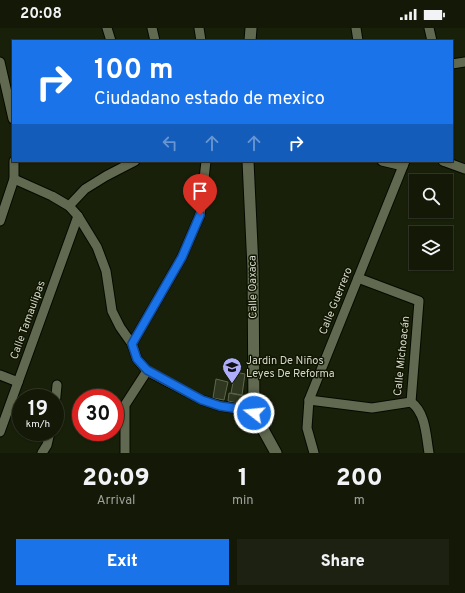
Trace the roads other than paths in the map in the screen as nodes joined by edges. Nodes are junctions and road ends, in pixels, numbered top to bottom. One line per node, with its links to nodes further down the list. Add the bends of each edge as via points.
1 (107, 28): 7 (street)
2 (152, 28): 8 (street)
3 (199, 28): 9 (street)
4 (251, 28): 10 (street)
5 (356, 28): 11 (street)
6 (429, 28): 12 (street)
7 (111, 40)
8 (154, 40)
9 (201, 40)
10 (250, 40)
11 (358, 40)
12 (432, 40)
13 (0, 62): 16 (street)
14 (465, 62): 15 (street)
15 (453, 64)
16 (12, 115)
17 (14, 162): 25 (street)
18 (133, 162): 26 (street, via 85,189)
19 (206, 162): 30 (street, via 200,215 182,257)
20 (248, 162): 38 (street, Calle Oaxaca, via 253,268)
21 (389, 162): 23 (street)
22 (446, 162): 24 (street)
23 (404, 164): 29 (street, Calle Guerrero)
24 (465, 169)
25 (14, 178): 26 (street); 28 (street)
26 (69, 206): 27 (street)
27 (78, 216): 30 (street, via 97,247 106,271 112,311); 33 (street, Calle Tamaulipas)
28 (0, 221)
29 (358, 278): 36 (street, Calle Guerrero); 37 (street, Calle Michoacán, via 419,301)
30 (132, 344): 31 (street, via 137,359)
31 (147, 370): 38 (street, via 202,400); 43 (street, via 125,405)
32 (0, 376): 33 (street)
33 (18, 382): 39 (street, Calle Tamaulipas)
34 (58, 385): 35 (street)
35 (57, 389)
36 (309, 400): 37 (street, Calle Michoacán, via 372,408); 44 (street, Calle Guerrero, via 307,428)
37 (411, 402): 45 (street, via 417,406 423,417)
38 (254, 413): 41 (street)
39 (0, 432)
40 (48, 441): 42 (street)
41 (273, 452)
42 (42, 453)
43 (125, 453)
44 (314, 453)
45 (429, 453)

